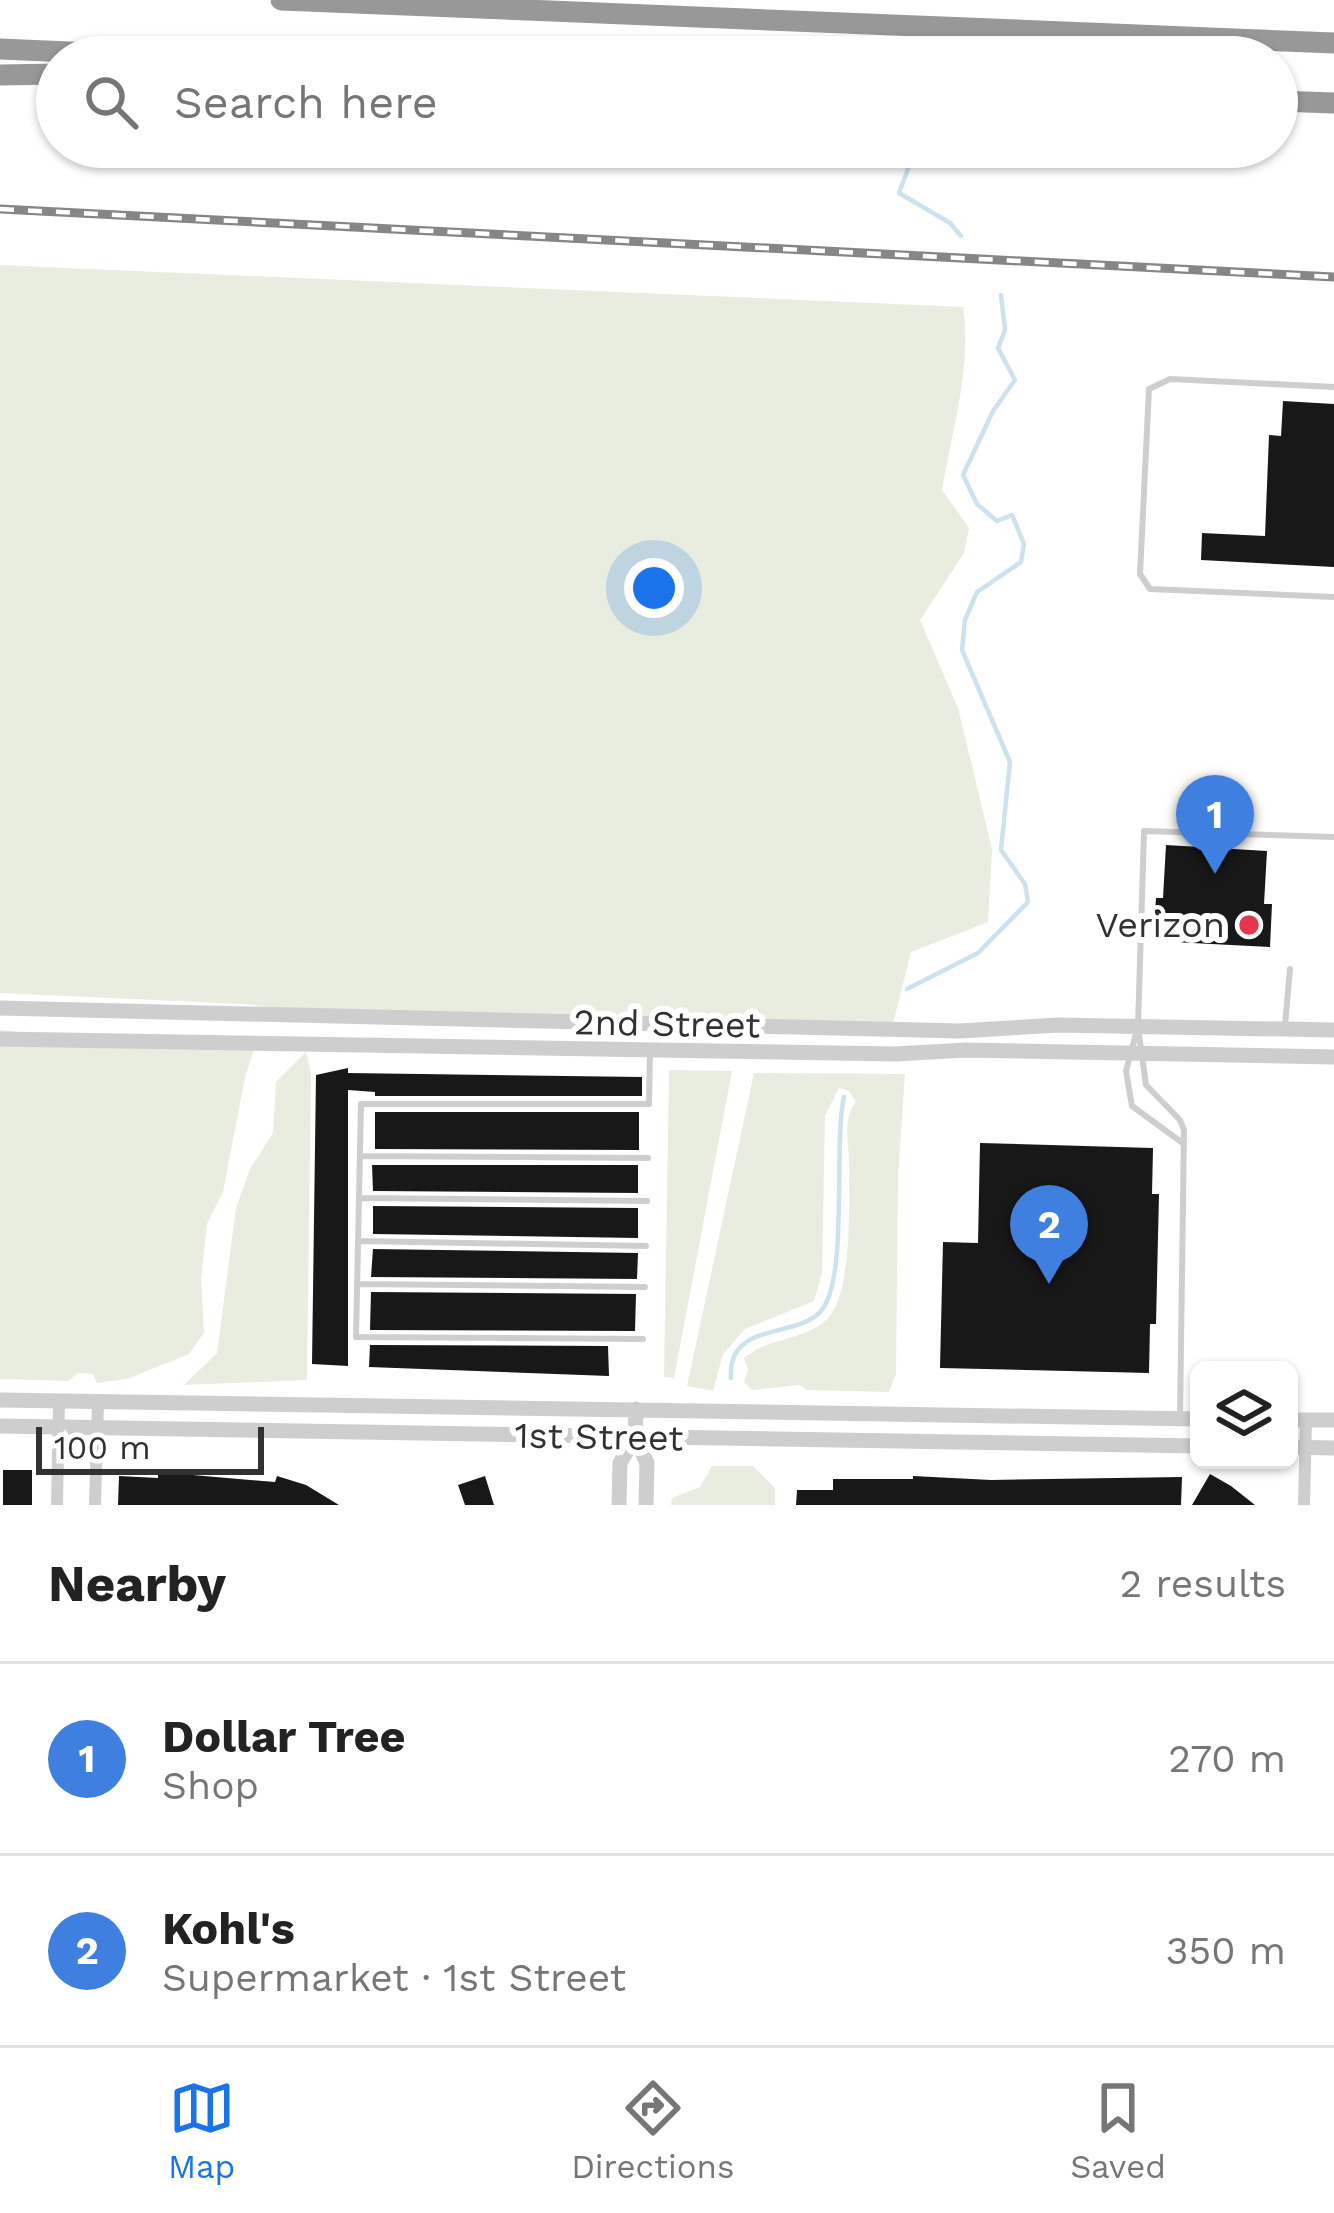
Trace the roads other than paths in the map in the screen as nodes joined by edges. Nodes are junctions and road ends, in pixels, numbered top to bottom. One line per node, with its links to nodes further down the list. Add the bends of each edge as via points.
1 (281, 0): 2 (highway)
2 (1163, 36)
3 (1298, 42): 4 (highway)
4 (1334, 43)
5 (0, 49): 6 (highway)
6 (36, 51)
7 (36, 74): 8 (highway)
8 (0, 75)
9 (1298, 102): 10 (highway)
10 (1334, 103)
11 (1334, 387): 12 (lane, via 1170,379 1149,388 1140,574 1150,589)
12 (1334, 597)
13 (1334, 837): 16 (lane, via 1144,831)
14 (1290, 969): 17 (lane)
15 (0, 1008): 16 (street, 2nd Street, via 960,1031)
16 (1138, 1027): 17 (street, 2nd Street); 21 (lane)
17 (1285, 1030): 18 (street, 2nd Street)
18 (1334, 1030)
19 (0, 1039): 20 (street, 2nd Street)
20 (650, 1050): 21 (street, 2nd Street); 24 (lane, via 649,1104 361,1104)
21 (1137, 1053): 22 (street); 23 (lane, via 1146,1085 1180,1120); 23 (lane, via 1126,1071 1132,1106)
22 (1334, 1057)
23 (1184, 1144): 37 (lane)
24 (360, 1156): 25 (lane); 26 (lane)
25 (648, 1159)
26 (359, 1198): 27 (lane); 28 (lane)
27 (647, 1201)
28 (358, 1241): 29 (lane); 30 (lane)
29 (646, 1246)
30 (357, 1284): 31 (lane); 32 (lane, via 356,1337)
31 (645, 1287)
32 (644, 1339)
33 (0, 1400): 34 (street, 1st Street)
34 (58, 1401): 35 (street, 1st Street); 42 (street)
35 (98, 1402): 36 (street, 1st Street); 43 (street)
36 (636, 1409): 37 (street, 1st Street); 44 (street)
37 (1180, 1418): 38 (street, 1st Street)
38 (1190, 1418)
39 (1298, 1420): 40 (street)
40 (1334, 1420)
41 (0, 1426): 42 (street, 1st Street)
42 (58, 1427): 43 (street, 1st Street); 49 (street)
43 (98, 1427): 44 (street, 1st Street); 50 (street)
44 (635, 1437): 45 (street, 1st Street); 51 (street, via 620,1463); 52 (street, via 647,1463)
45 (1190, 1446)
46 (1298, 1448): 47 (street)
47 (1334, 1448)
48 (1298, 1456): 53 (street)
49 (57, 1505)
50 (95, 1505)
51 (619, 1505)
52 (646, 1505)
53 (1304, 1505)

